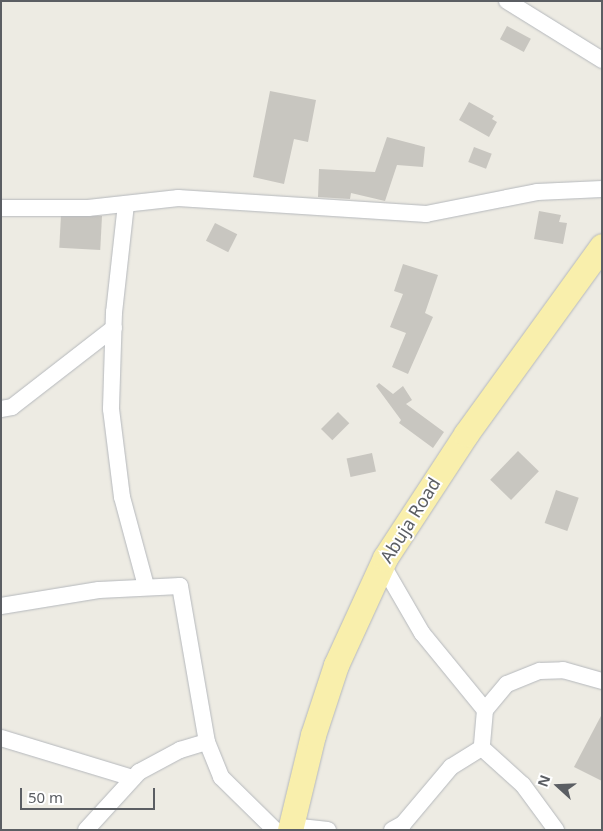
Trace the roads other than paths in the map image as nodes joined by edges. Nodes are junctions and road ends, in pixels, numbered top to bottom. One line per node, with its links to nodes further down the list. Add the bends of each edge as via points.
1 (506, 1): 2 (street)
2 (602, 60)
3 (602, 189): 4 (street, via 537,192 426,214 178,198)
4 (126, 204): 5 (street, via 88,208); 7 (street)
5 (1, 208)
6 (602, 246): 9 (main road, Abuja Road, via 466,434)
7 (114, 328): 8 (street, via 12,407); 10 (street, via 111,409 117,468)
8 (1, 409)
9 (382, 564): 13 (street, via 422,633); 18 (main road, Abuja Road, via 336,665)
10 (146, 586): 11 (street); 15 (street, via 180,586)
11 (1, 606)
12 (602, 681): 13 (street, via 563,670 540,671 507,684)
13 (485, 710): 16 (street)
14 (1, 738): 17 (street)
15 (208, 742): 17 (street, via 180,750); 18 (street, via 221,777)
16 (482, 748): 21 (street, via 451,767 403,824); 22 (street, via 524,785)
17 (133, 778): 19 (street)
18 (285, 829): 20 (street)
19 (86, 830)
20 (328, 830)
21 (392, 830)
22 (556, 830)

